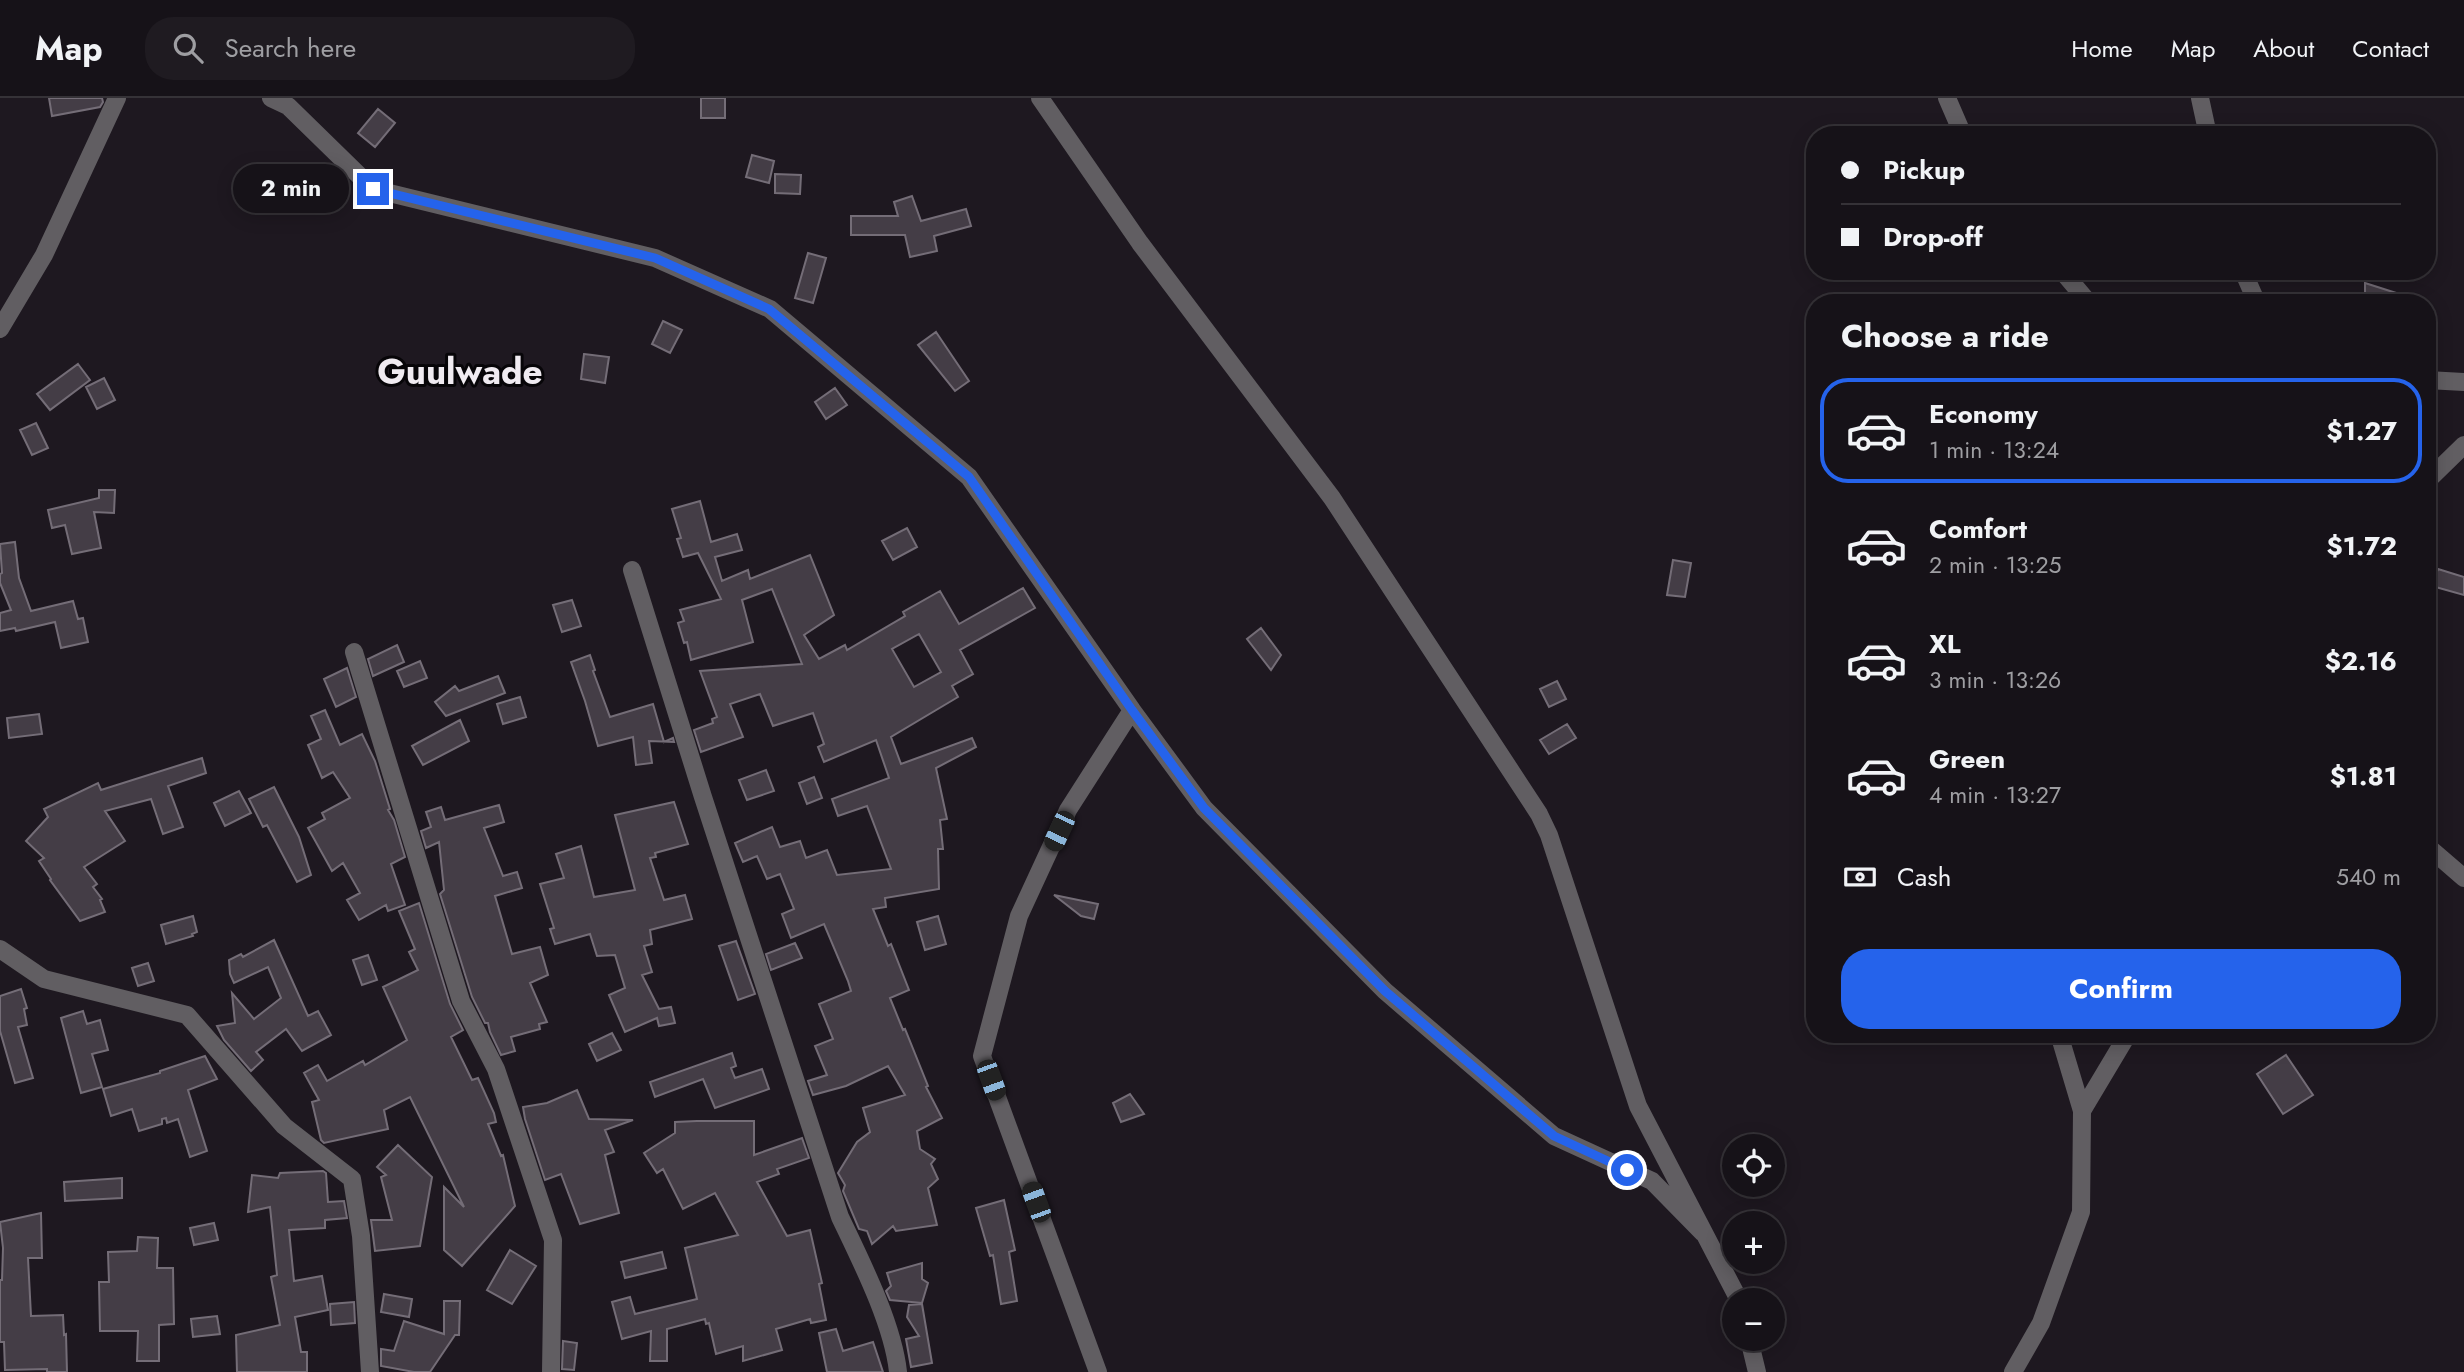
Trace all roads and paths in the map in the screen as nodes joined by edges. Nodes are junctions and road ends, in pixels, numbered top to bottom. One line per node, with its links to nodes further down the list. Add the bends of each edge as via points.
1 (117, 98): 10 (street, via 44,255)
2 (271, 98): 17 (street, via 288,106 373,189 655,258 769,309 969,477)
3 (1040, 98): 24 (street, via 1140,243 1332,498 1539,814 1638,1106)
4 (1947, 98): 6 (street)
5 (2200, 98): 7 (street)
6 (1959, 126)
7 (2206, 126)
8 (2070, 280): 9 (street)
9 (2081, 294)
10 (0, 329)
11 (2436, 380): 12 (street)
12 (2464, 382)
13 (2464, 445): 14 (street)
14 (2436, 472)
15 (632, 570): 29 (street, via 835,1204 896,1350)
16 (354, 652): 28 (street, via 461,1001 496,1069 553,1240)
17 (1132, 710): 24 (street, via 1204,808 1385,991 1554,1136 1652,1181); 30 (street, via 1069,810 1019,916 982,1056)
18 (2436, 854): 19 (street)
19 (2464, 878)
20 (0, 949): 27 (street, via 44,979 187,1015 284,1126 352,1179 362,1236)
21 (2062, 1043): 23 (street)
22 (2123, 1043): 23 (street)
23 (2082, 1111): 32 (street, via 2081,1212 2041,1323)
24 (1703, 1233): 25 (street)
25 (1733, 1288)
26 (1752, 1351): 31 (street)
27 (370, 1372)
28 (551, 1372)
29 (898, 1372)
30 (1098, 1372)
31 (1757, 1372)
32 (2013, 1372)

